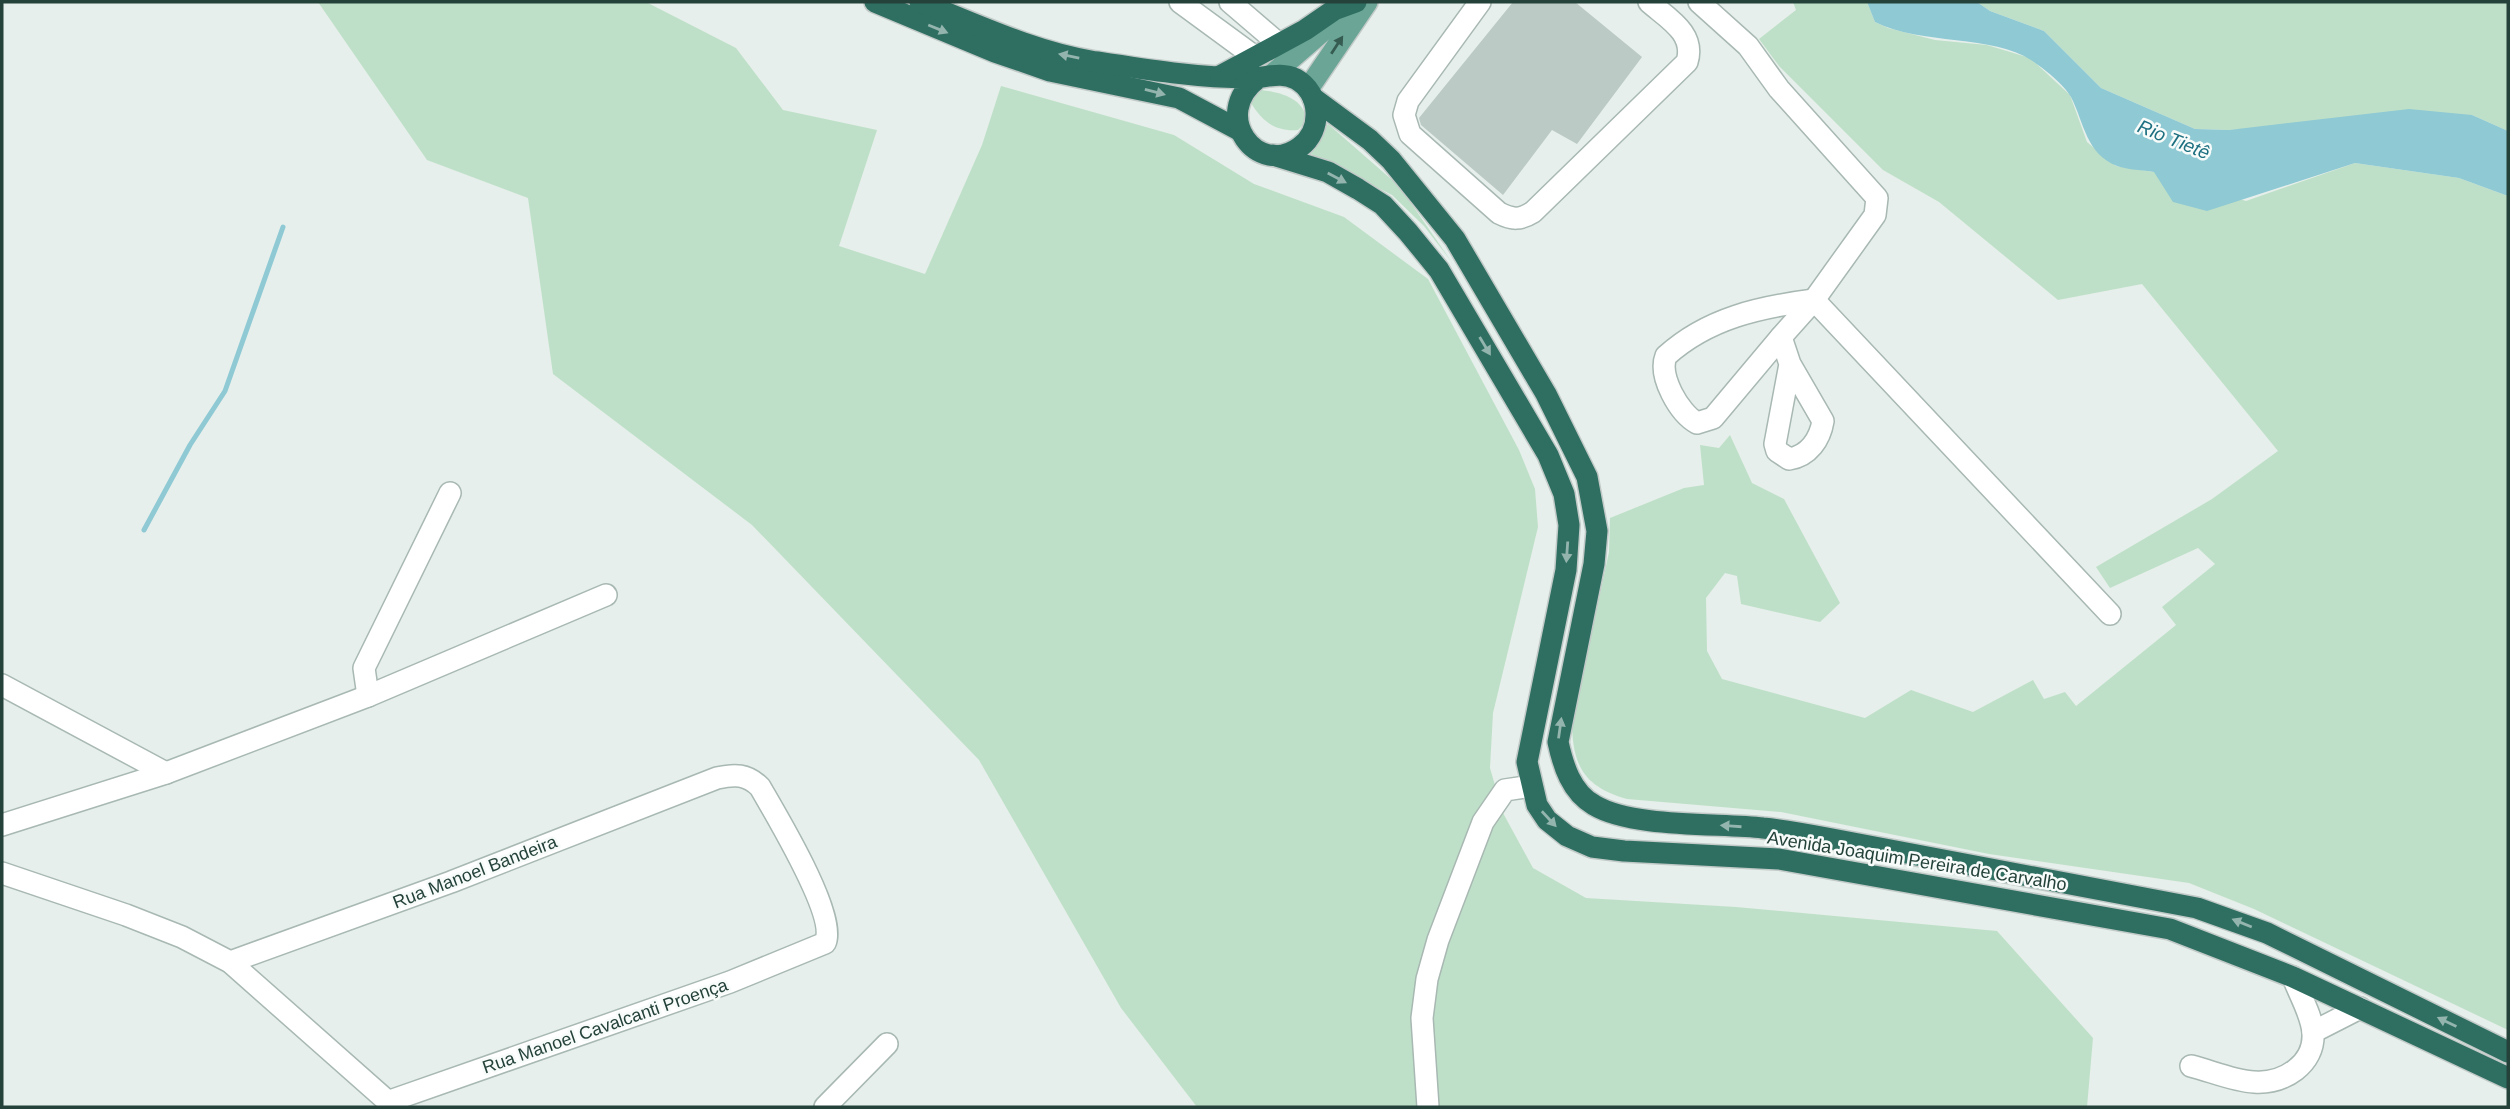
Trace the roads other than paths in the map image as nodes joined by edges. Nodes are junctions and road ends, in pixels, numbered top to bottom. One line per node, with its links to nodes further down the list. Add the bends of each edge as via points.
1 (875, 2): 15 (highway, one-way to 15, via 1050,71 1179,98)
2 (920, 2): 13 (highway, one-way to 2, via 1057,54)
3 (1181, 2): 11 (street)
4 (1230, 2): 10 (street)
5 (1356, 2): 10 (highway, via 1335,9); 12 (main road)
6 (1367, 2): 14 (main road, one-way to 6)
7 (1480, 2): 8 (street, via 1408,101 1405,125 1510,219 1534,212 1687,62 1689,42 1682,30)
8 (1648, 2)
9 (1699, 2): 17 (street, via 1748,46 1779,89 1877,198 1875,215)
10 (1279, 44): 11 (highway)
11 (1255, 57): 13 (highway)
12 (1266, 76): 13 (highway); 14 (highway, via 1298,80); 15 (highway, via 1247,87 1239,100)
13 (1218, 77)
14 (1310, 94): 16 (highway, via 1317,111 1309,138 1300,148); 35 (highway, Avenida Joaquim Pereira de Carvalho, one-way to 14, via 2267,933 2197,908 1827,838 1765,828 1662,821 1594,805 1575,787 1564,767 1559,742 1594,564 1597,531 1587,477 1546,394 1455,239 1391,160)
15 (1239, 130): 16 (highway, via 1251,146)
16 (1273, 155): 26 (highway, Avenida Joaquim Pereira de Carvalho, one-way to 26, via 1328,172 1358,189 1383,205 1408,232 1446,282 1528,417 1564,494 1566,570 1531,732 1527,762)
17 (1814, 300): 18 (street); 18 (street, via 1767,306 1723,319 1666,356 1664,373 1689,419 1697,423 1713,418); 22 (street)
18 (1781, 337): 19 (street)
19 (1790, 364)
20 (450, 493): 24 (street, via 364,668)
21 (606, 595): 24 (street)
22 (2110, 614)
23 (2, 685): 25 (street)
24 (368, 696): 25 (street)
25 (166, 773): 27 (street)
26 (1531, 786): 31 (highway, Avenida Joaquim Pereira de Carvalho, one-way to 31, via 1548,820 1567,836 1592,847 1779,859 2127,919 2198,937); 40 (street, via 1505,790 1483,822 1438,940 1422,1018)
27 (2, 825)
28 (2, 873): 30 (street, via 137,919)
29 (819, 948): 30 (street, Rua Manoel Bandeira, via 829,936 825,916 760,787 743,776 718,778); 38 (street, Rua Manoel Cavalcanti Proença)
30 (230, 962): 38 (street)
31 (2293, 977): 32 (highway, Avenida Joaquim Pereira de Carvalho); 33 (street)
32 (2360, 1009): 33 (street); 37 (highway, Avenida Joaquim Pereira de Carvalho)
33 (2313, 1032): 36 (street, via 2310,1058 2272,1080 2254,1082)
34 (887, 1044): 39 (street)
35 (2508, 1052)
36 (2191, 1066)
37 (2508, 1078)
38 (392, 1104)
39 (825, 1107)
40 (1428, 1107)

